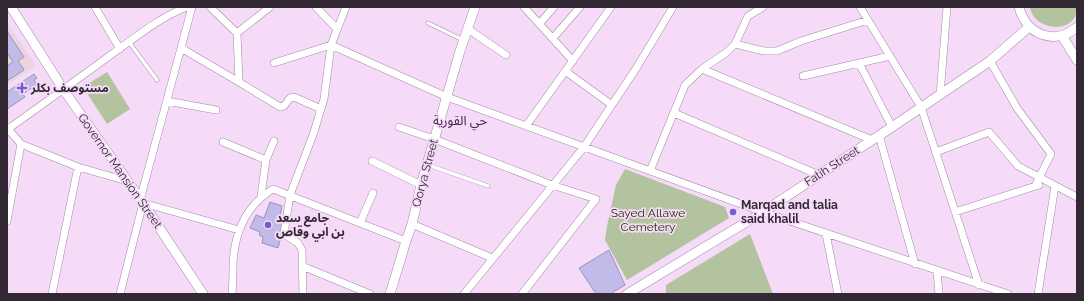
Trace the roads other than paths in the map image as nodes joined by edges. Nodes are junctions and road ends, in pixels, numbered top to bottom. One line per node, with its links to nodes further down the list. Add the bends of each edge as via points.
1 (11, 7): 47 (street, Governor Mansion Street)
2 (187, 7): 30 (street)
3 (192, 7): 34 (street)
4 (210, 7): 26 (street)
5 (270, 7): 26 (street)
6 (316, 7): 25 (street)
7 (346, 7): 25 (street)
8 (476, 7): 24 (street, Qorya Street)
9 (524, 7): 21 (street)
10 (554, 7): 21 (street)
11 (580, 7): 28 (street)
12 (611, 7): 38 (street)
13 (673, 7): 51 (street)
14 (763, 7): 31 (street, via 748,16)
15 (860, 7): 19 (street)
16 (947, 7): 48 (street)
17 (1019, 7): 22 (street)
18 (99, 8): 33 (street)
19 (868, 20): 31 (street, via 777,51 764,51); 36 (street)
20 (428, 23): 29 (lane)
21 (540, 23): 28 (street)
22 (1029, 27): 27 (street, via 1039,34 1050,37); 39 (street, Fatih Street)
23 (1077, 28): 27 (street)
24 (468, 29): 29 (street, Qorya Street); 35 (street)
25 (337, 30): 32 (street)
26 (237, 33): 46 (street)
27 (1062, 36): 37 (street)
28 (552, 38): 38 (street)
29 (464, 40): 49 (street, Qorya Street)
30 (129, 42): 33 (street); 45 (lane)
31 (735, 44): 42 (street)
32 (331, 45): 40 (street); 49 (street); 53 (street)
33 (120, 48): 47 (street)
34 (181, 48): 46 (street); 50 (street)
35 (506, 55)
36 (890, 56): 41 (street); 52 (street)
37 (1077, 60)
38 (573, 61): 43 (street)
39 (990, 61): 48 (street, Fatih Street); 73 (street, via 1017,108 1051,154)
40 (274, 63)
41 (859, 63): 44 (street); 58 (street)
42 (702, 69): 55 (street, via 686,85); 60 (street)
43 (565, 71): 51 (street); 56 (street)
44 (803, 76)
45 (157, 80)
46 (239, 82): 53 (street, via 280,107 294,97)
47 (63, 89): 59 (street); 74 (street, Governor Mansion Street)
48 (940, 95): 52 (street, Fatih Street)
49 (447, 97): 56 (street); 61 (street, Qorya Street)
50 (167, 101): 54 (street); 85 (street)
51 (612, 105): 65 (street)
52 (921, 107): 58 (street, Fatih Street); 66 (street)
53 (321, 109): 82 (street)
54 (216, 110)
55 (674, 113): 71 (street); 72 (street)
56 (526, 126): 65 (street)
57 (399, 127): 61 (street)
58 (892, 127): 60 (street, Fatih Street)
59 (7, 128): 64 (street)
60 (876, 137): 72 (street, Fatih Street); 95 (street)
61 (434, 140): 69 (street, Qorya Street); 77 (street)
62 (274, 141): 67 (street)
63 (223, 142): 67 (street)
64 (21, 144): 70 (street); 88 (street)
65 (584, 147): 71 (street); 77 (street)
66 (936, 152): 73 (street, via 989,132 1018,166); 87 (street)
67 (266, 160): 83 (street)
68 (372, 162): 76 (street)
69 (427, 165): 76 (street, Qorya Street); 78 (lane)
70 (78, 167): 74 (street); 99 (street)
71 (650, 171): 86 (street)
72 (819, 175): 86 (street, Fatih Street)
73 (1040, 178): 75 (street); 79 (street)
74 (127, 181): 85 (street, Governor Mansion Street)
75 (1048, 182): 79 (street); 80 (street)
76 (421, 185): 90 (street, Qorya Street)
77 (552, 185): 94 (street); 107 (street, via 596,199)
78 (488, 186)
79 (1035, 186): 87 (street)
80 (1055, 186): 84 (street); 112 (street)
81 (373, 193): 89 (street)
82 (290, 195): 83 (street, via 273,190); 89 (street); 96 (street, via 284,234 301,247)
83 (261, 196): 91 (street)
84 (1077, 197)
85 (142, 202): 91 (street); 100 (street); 101 (street, Governor Mansion Street)
86 (762, 212): 92 (street); 108 (street, Fatih Street)
87 (955, 212): 98 (street)
88 (7, 221)
89 (360, 223): 93 (street)
90 (412, 224): 93 (street, Qorya Street); 94 (street)
91 (239, 230): 102 (street, via 235,245)
92 (826, 234): 95 (street); 109 (street)
93 (406, 241): 105 (street, Qorya Street)
94 (492, 258): 106 (street)
95 (915, 264): 97 (street)
96 (302, 266): 103 (street); 104 (street)
97 (938, 271): 98 (street); 110 (street)
98 (979, 285): 111 (street)
99 (52, 294)
100 (120, 294)
101 (203, 294)
102 (232, 294)
103 (303, 294)
104 (370, 294)
105 (390, 294)
106 (464, 294)
107 (522, 294)
108 (627, 294)
109 (838, 294)
110 (939, 294)
111 (1008, 294)
112 (1038, 294)

